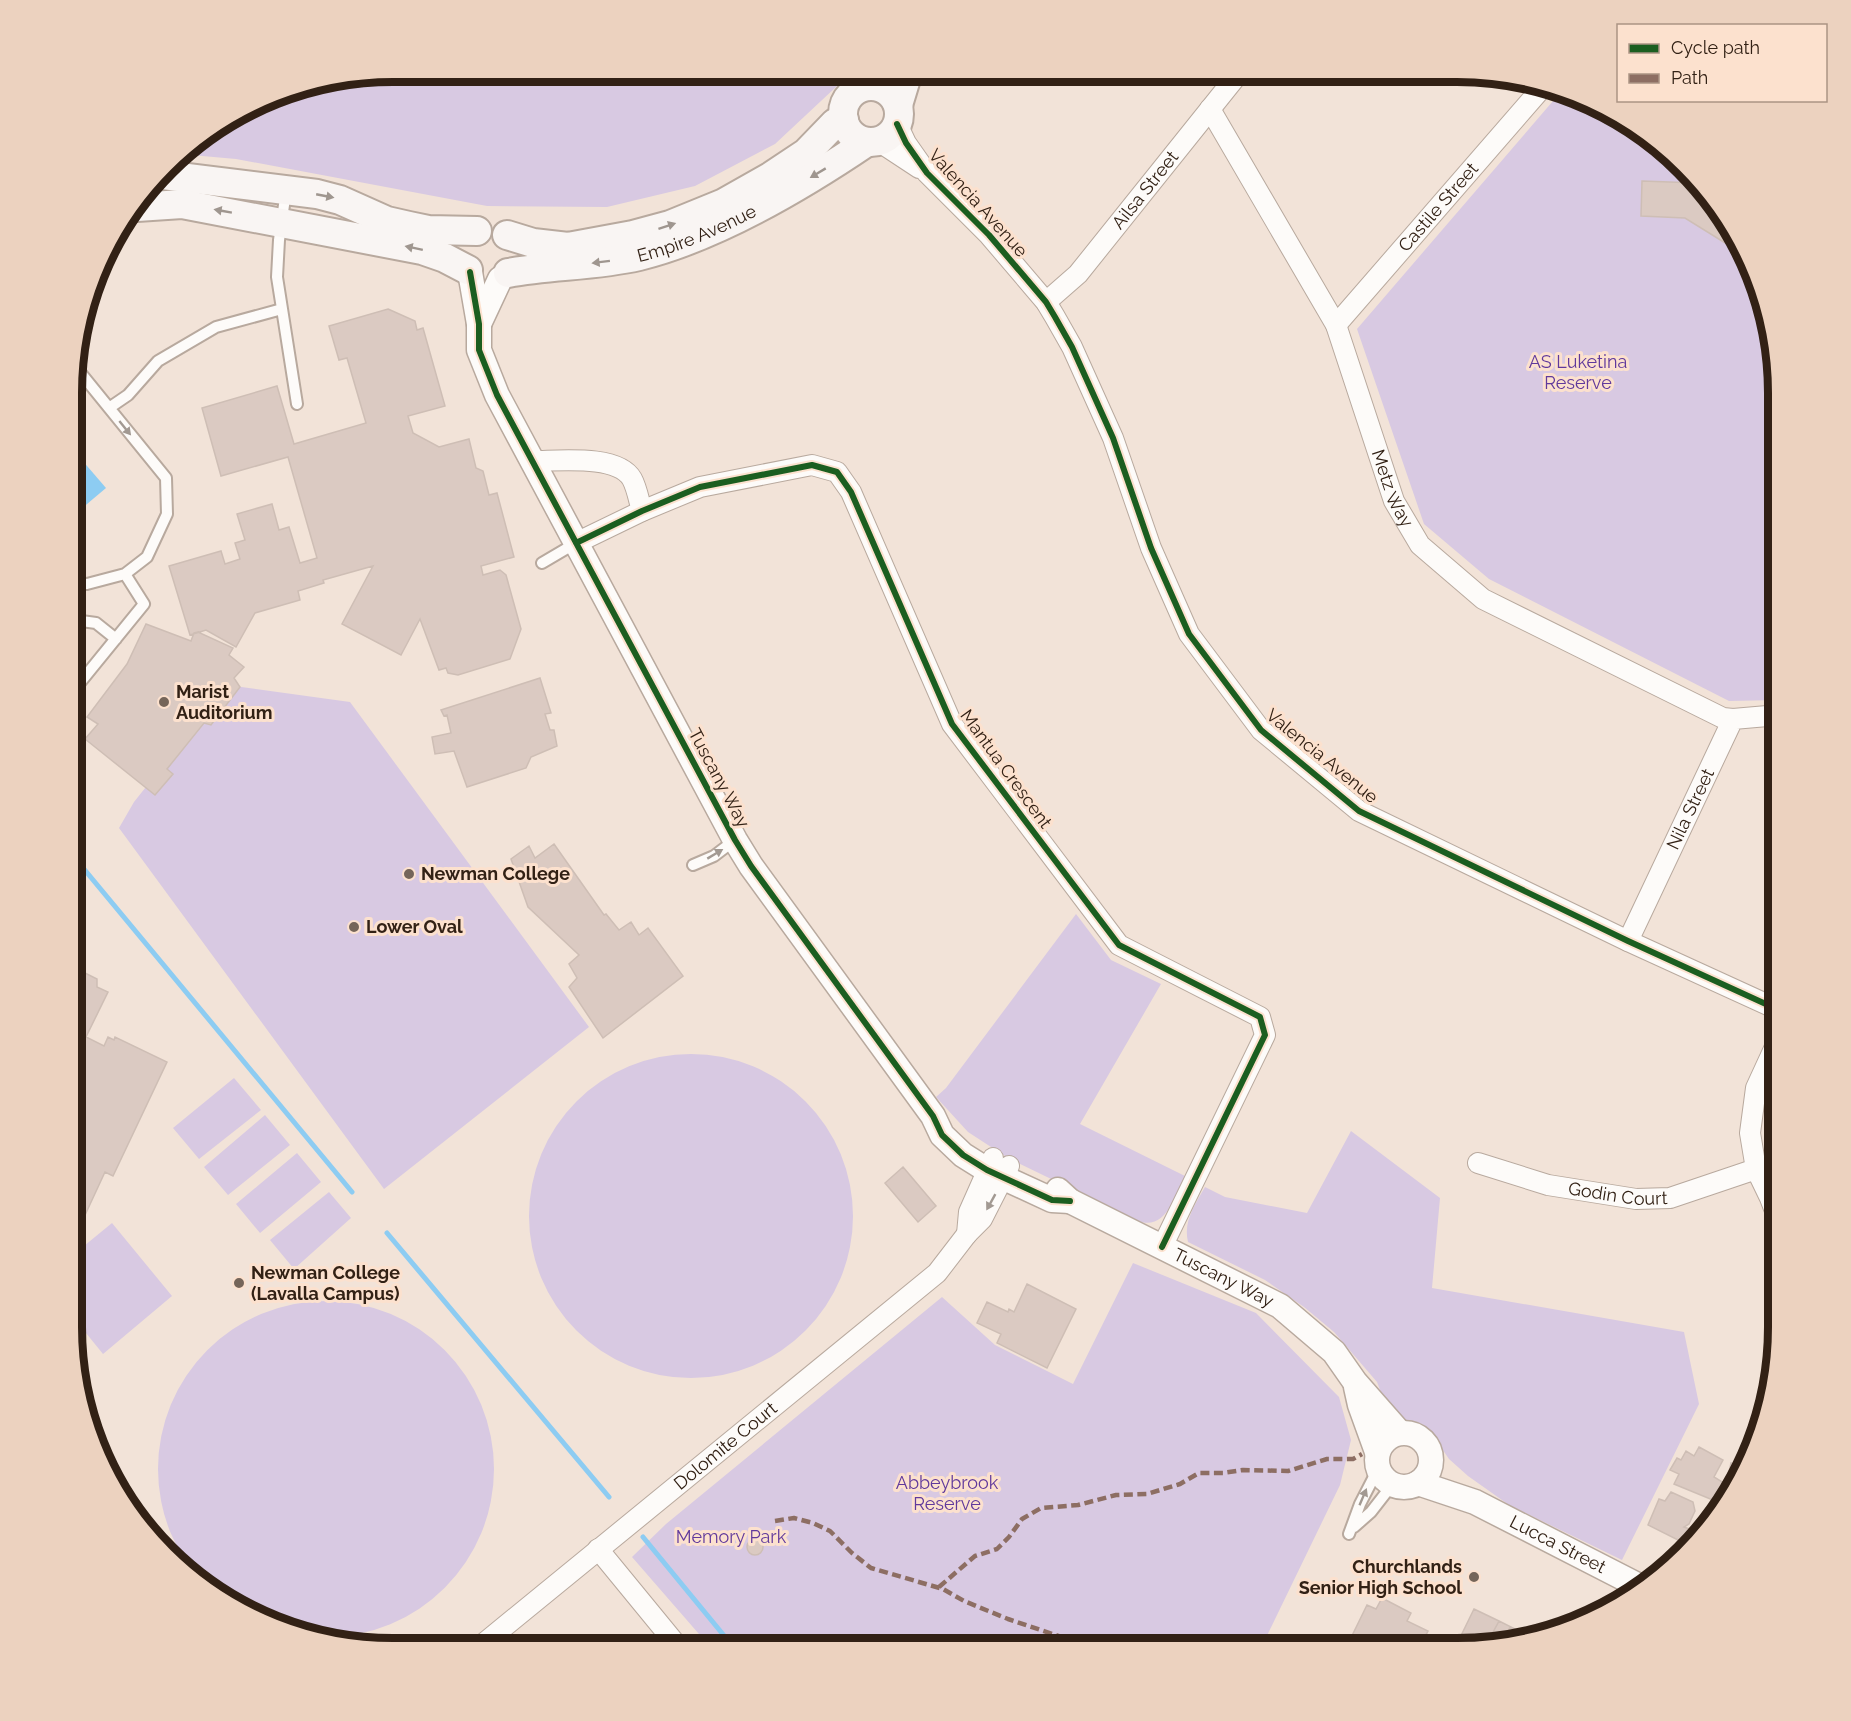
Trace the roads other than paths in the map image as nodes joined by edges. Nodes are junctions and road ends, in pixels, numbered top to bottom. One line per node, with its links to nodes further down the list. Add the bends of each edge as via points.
1 (870, 83): 7 (main road, via 849,96)
2 (880, 83): 8 (main road, via 892,94)
3 (903, 83): 8 (main road)
4 (1231, 83): 6 (street, Ailsa Street)
5 (1538, 93): 20 (street, Castile Street)
6 (1210, 109): 17 (street, Ailsa Street, via 1077,274); 20 (street, Metz Way)
7 (844, 120): 8 (main road, via 852,135); 14 (main road, Empire Avenue, one-way to 7, via 568,247 670,225 770,177 806,153 835,123)
8 (885, 128): 16 (main road, Empire Avenue, one-way to 16, via 768,202 681,243 598,264 564,264); 17 (street, Valencia Avenue, via 906,143 927,173)
9 (172, 176): 10 (main road)
10 (286, 191): 12 (lane); 13 (main road, one-way to 13, via 340,200 387,221 428,230)
11 (145, 206): 12 (main road, one-way to 11, via 182,204)
12 (282, 222): 15 (main road, one-way to 12, via 422,250); 18 (lane, via 277,277)
13 (477, 231): 14 (main road, via 493,228); 15 (main road, via 464,248 463,260)
14 (507, 235): 16 (main road, via 513,241 516,258)
15 (469, 271): 16 (main road, via 478,279 489,281); 19 (street, Tuscany Way)
16 (504, 276): 19 (street, Tuscany Way)
17 (1046, 302): 37 (street, Valencia Avenue, via 1072,347 1113,438 1151,548 1189,634 1261,730 1359,811)
18 (282, 309): 22 (lane); 23 (lane, via 216,327 158,361 128,395)
19 (479, 324): 24 (street, Tuscany Way, via 479,350 497,395)
20 (1336, 325): 34 (street, Metz Way, via 1394,501 1420,545 1483,599 1723,718)
21 (83, 376): 23 (lane)
22 (297, 404)
23 (109, 408): 28 (lane, one-way to 28, via 166,478 167,514 147,556)
24 (533, 461): 25 (street, via 613,464 631,477); 26 (street, Tuscany Way)
25 (642, 511): 26 (street, Mantua Crescent); 44 (street, Mantua Crescent, via 700,487 812,465 837,472 851,492 952,724 1119,945 1260,1017 1265,1035)
26 (576, 543): 27 (lane); 35 (street, Tuscany Way)
27 (542, 563)
28 (125, 574): 29 (lane); 31 (lane, via 144,604)
29 (83, 584)
30 (83, 621): 31 (lane, via 96,623)
31 (116, 639): 32 (lane)
32 (83, 679)
33 (1768, 716): 34 (street)
34 (1732, 719): 37 (street, Nila Street)
35 (735, 840): 36 (lane, one-way to 35, via 714,856); 41 (street, Tuscany Way, via 933,1116 942,1135 963,1155)
36 (693, 865)
37 (1628, 941): 38 (street, Valencia Avenue)
38 (1768, 1005)
39 (1768, 1062): 42 (street, via 1756,1088 1750,1133)
40 (1478, 1163): 42 (street, Godin Court, via 1548,1185 1636,1199 1670,1198)
41 (998, 1168): 44 (street, Tuscany Way, via 1052,1200 1070,1201); 51 (street, Dolomite Court, via 982,1219 937,1273)
42 (1756, 1169): 43 (street)
43 (1768, 1194)
44 (1162, 1247): 45 (street, Tuscany Way, via 1280,1306 1334,1352)
45 (1355, 1382): 46 (street, Tuscany Way); 48 (street, Tuscany Way, via 1359,1405)
46 (1399, 1432): 47 (street, via 1419,1436); 48 (street, via 1385,1439)
47 (1432, 1460): 49 (street, via 1426,1477); 50 (street, Lucca Street)
48 (1382, 1468): 48 (lane, one-way to 48, via 1371,1512 1351,1531 1360,1504); 49 (street, via 1401,1487)
49 (1418, 1483): 50 (street, Lucca Street)
50 (1475, 1502): 52 (street, Lucca Street)
51 (598, 1549): 53 (street, Dolomite Court); 54 (street)
52 (1634, 1583)
53 (490, 1638)
54 (671, 1638)

